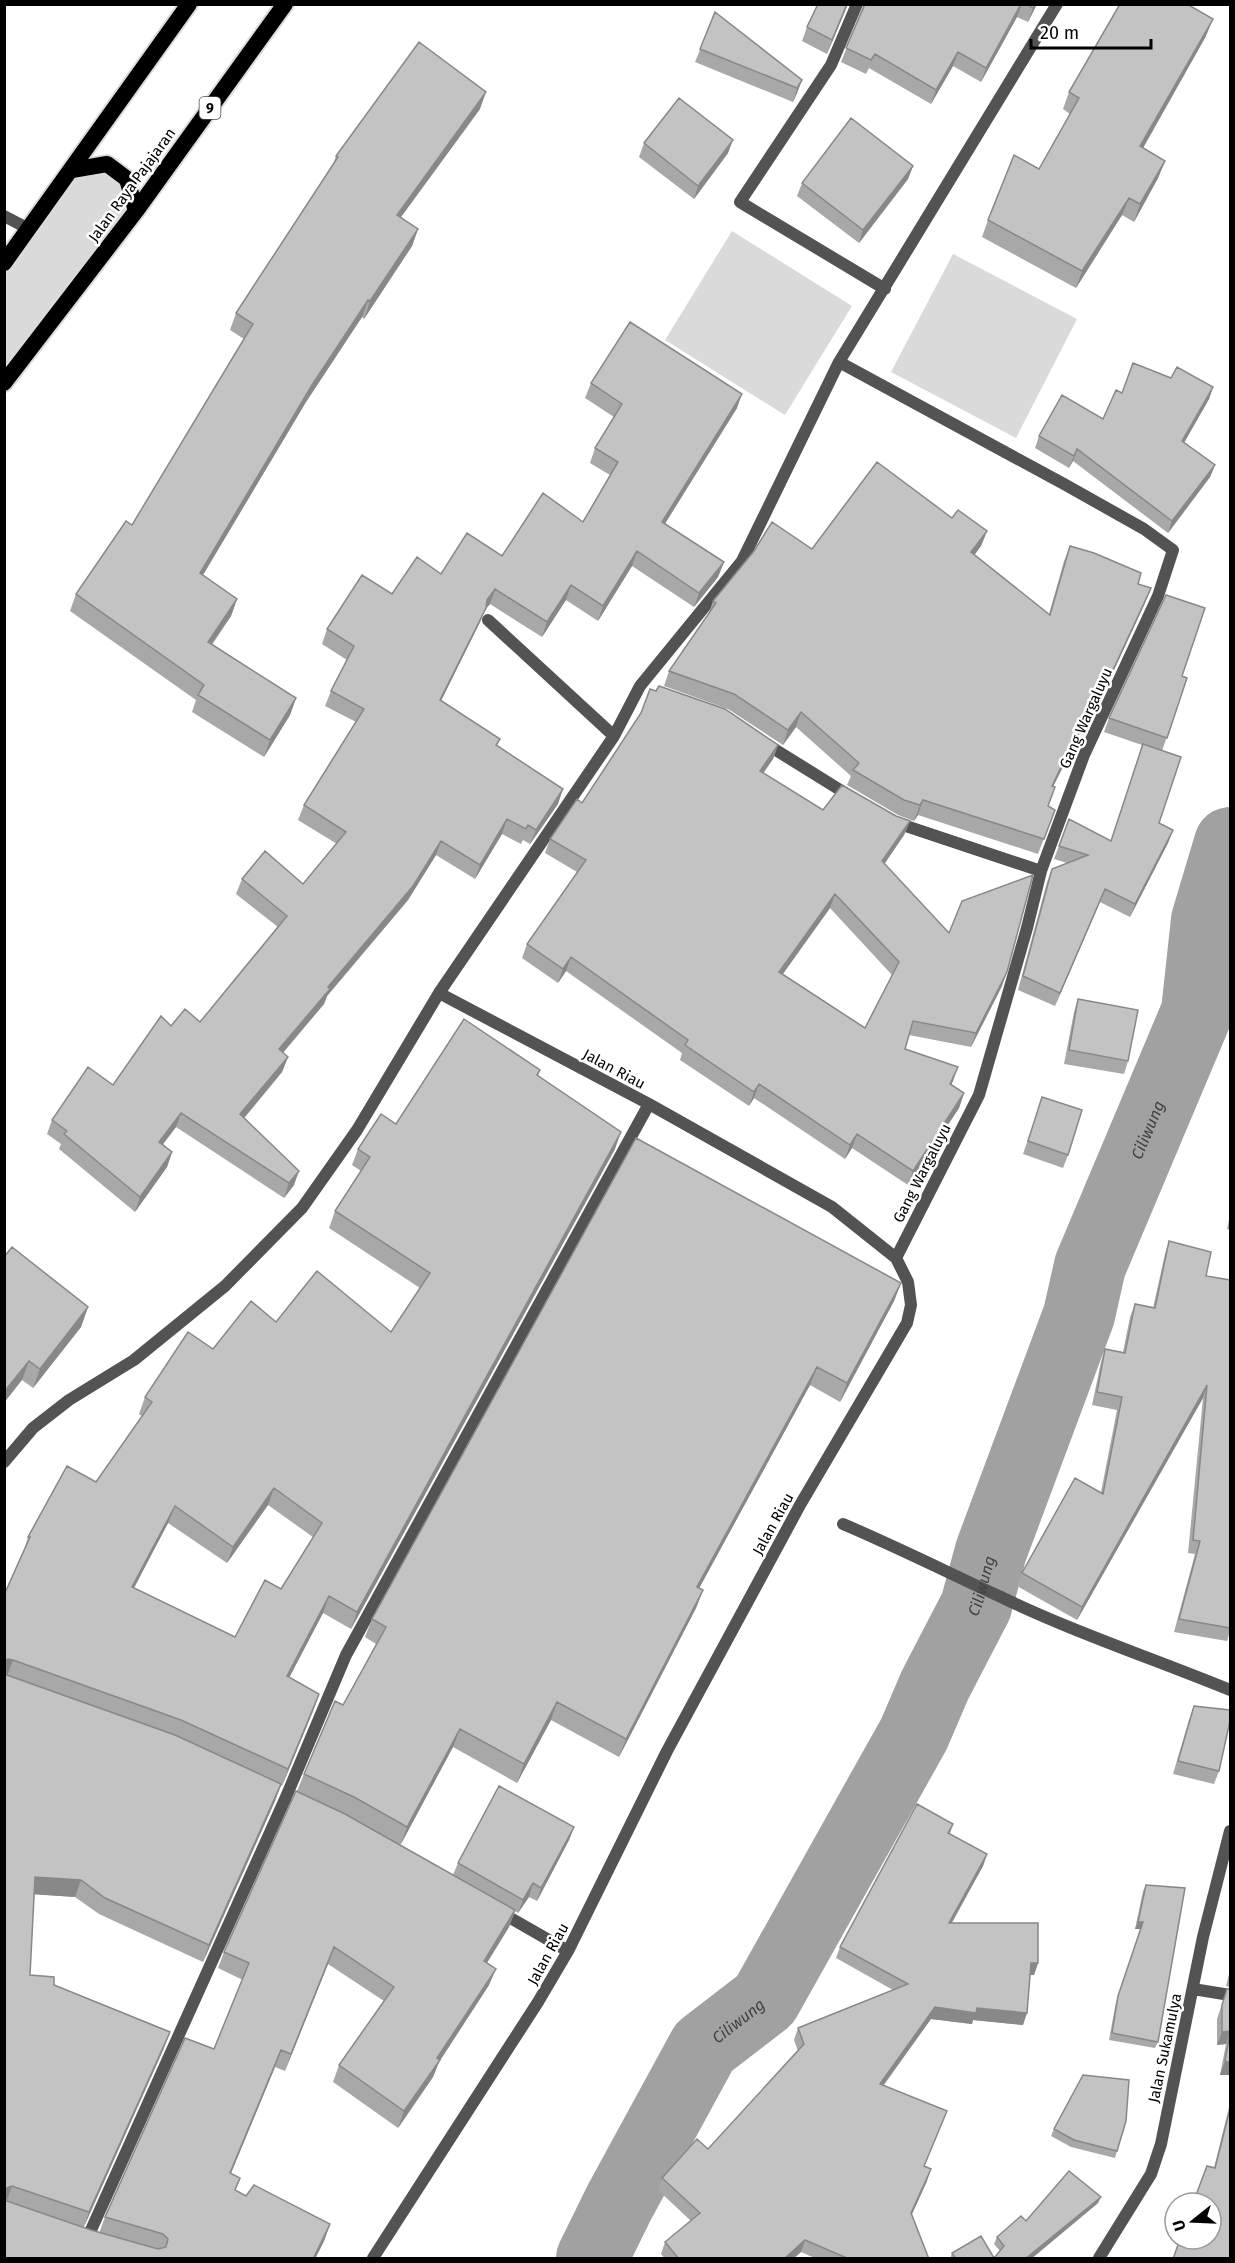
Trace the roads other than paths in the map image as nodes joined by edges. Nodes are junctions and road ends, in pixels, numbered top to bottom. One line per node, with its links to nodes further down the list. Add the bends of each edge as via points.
1 (189, 4): 5 (highway)
2 (285, 4): 6 (highway, Jalan Raya Pajajaran / 9)
3 (857, 4): 10 (street, via 831,65 740,202)
4 (1057, 4): 10 (street)
5 (72, 170): 6 (highway, via 107,164 127,179); 8 (highway)
6 (136, 211): 12 (highway, Jalan Raya Pajajaran / 9)
7 (4, 216): 8 (street)
8 (29, 229): 9 (highway)
9 (4, 263)
10 (885, 289): 11 (street)
11 (839, 362): 15 (street, via 742,561 645,688); 18 (street, Gang Wargaluyu, via 1084,495 1173,550 1158,596 1084,755)
12 (4, 383)
13 (488, 620): 15 (street)
14 (751, 734): 16 (street)
15 (614, 736): 19 (street)
16 (865, 805)
17 (885, 817): 18 (street)
18 (1041, 871): 21 (street, Gang Wargaluyu, via 979,1095)
19 (439, 993): 20 (street, Jalan Riau); 22 (street, via 357,1130 302,1208 225,1286 134,1360 69,1400 33,1428)
20 (649, 1104): 21 (street, Jalan Riau, via 832,1207); 30 (street, via 346,1655)
21 (896, 1257): 27 (street, Jalan Riau, via 908,1282 911,1305 907,1323 800,1505 684,1720)
22 (4, 1462)
23 (843, 1524): 24 (street, via 999,1597)
24 (1230, 1690)
25 (1230, 1831): 28 (street, Jalan Sukamulya)
26 (492, 1908): 27 (street)
27 (568, 1951): 31 (street, Jalan Riau)
28 (1193, 1989): 29 (street); 32 (street, Jalan Sukamulya, via 1161,2144 1151,2174)
29 (1230, 1995)
30 (87, 2239)
31 (373, 2259)
32 (1099, 2259)

